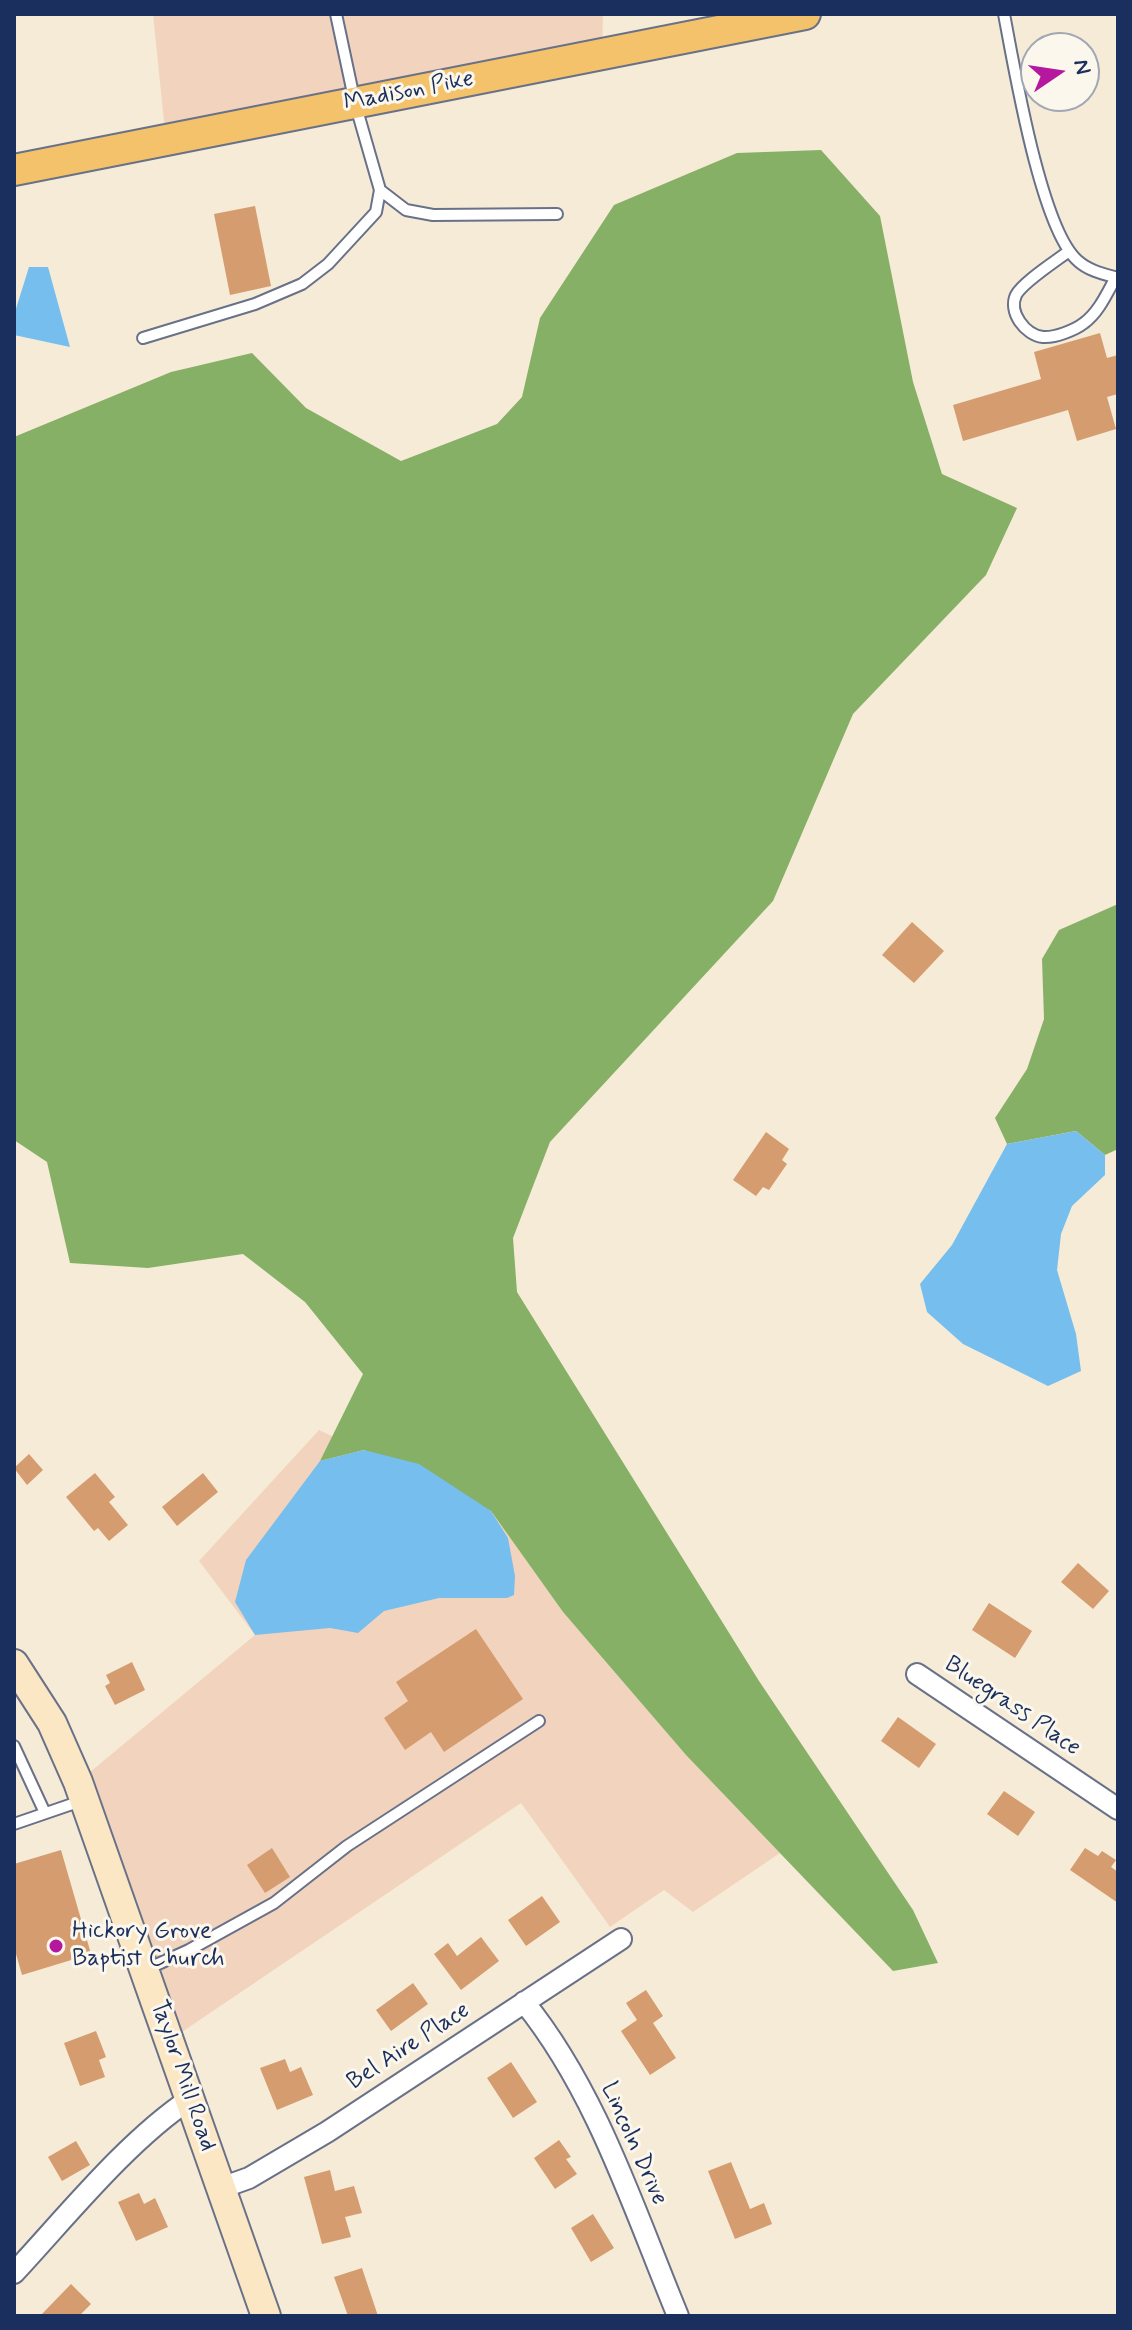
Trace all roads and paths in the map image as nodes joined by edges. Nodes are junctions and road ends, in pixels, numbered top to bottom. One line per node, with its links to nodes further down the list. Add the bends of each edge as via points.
1 (336, 14): 4 (lane)
2 (805, 14): 4 (main road, Madison Pike)
3 (1004, 14): 8 (lane, via 1033,153)
4 (355, 103): 5 (main road, Madison Pike); 6 (lane)
5 (14, 170)
6 (380, 190): 7 (lane, via 406,210 433,215); 10 (lane, via 369,221 302,284)
7 (557, 214)
8 (1069, 251): 9 (lane, via 1091,270); 9 (lane, via 1017,293 1018,319 1029,332 1057,335 1083,324)
9 (1117, 277)
10 (143, 338)
11 (14, 1664): 15 (main road, Taylor Mill Road, via 27,1693 52,1723)
12 (917, 1674): 16 (street, Bluegrass Place)
13 (539, 1721): 20 (lane, via 347,1846 274,1903)
14 (14, 1746): 17 (lane)
15 (84, 1800): 17 (lane); 20 (main road, Taylor Mill Road)
16 (1118, 1809)
17 (45, 1813): 18 (lane)
18 (14, 1824)
19 (621, 1939): 21 (street, Bel Aire Place)
20 (145, 1970): 22 (main road, Taylor Mill Road)
21 (524, 2002): 23 (street, Bel Aire Place, via 327,2132 249,2178); 26 (street, Lincoln Drive, via 581,2089)
22 (190, 2099): 23 (main road, Taylor Mill Road); 24 (street, via 137,2142)
23 (221, 2188): 25 (main road, Taylor Mill Road)
24 (14, 2273)
25 (266, 2316)
26 (678, 2316)

